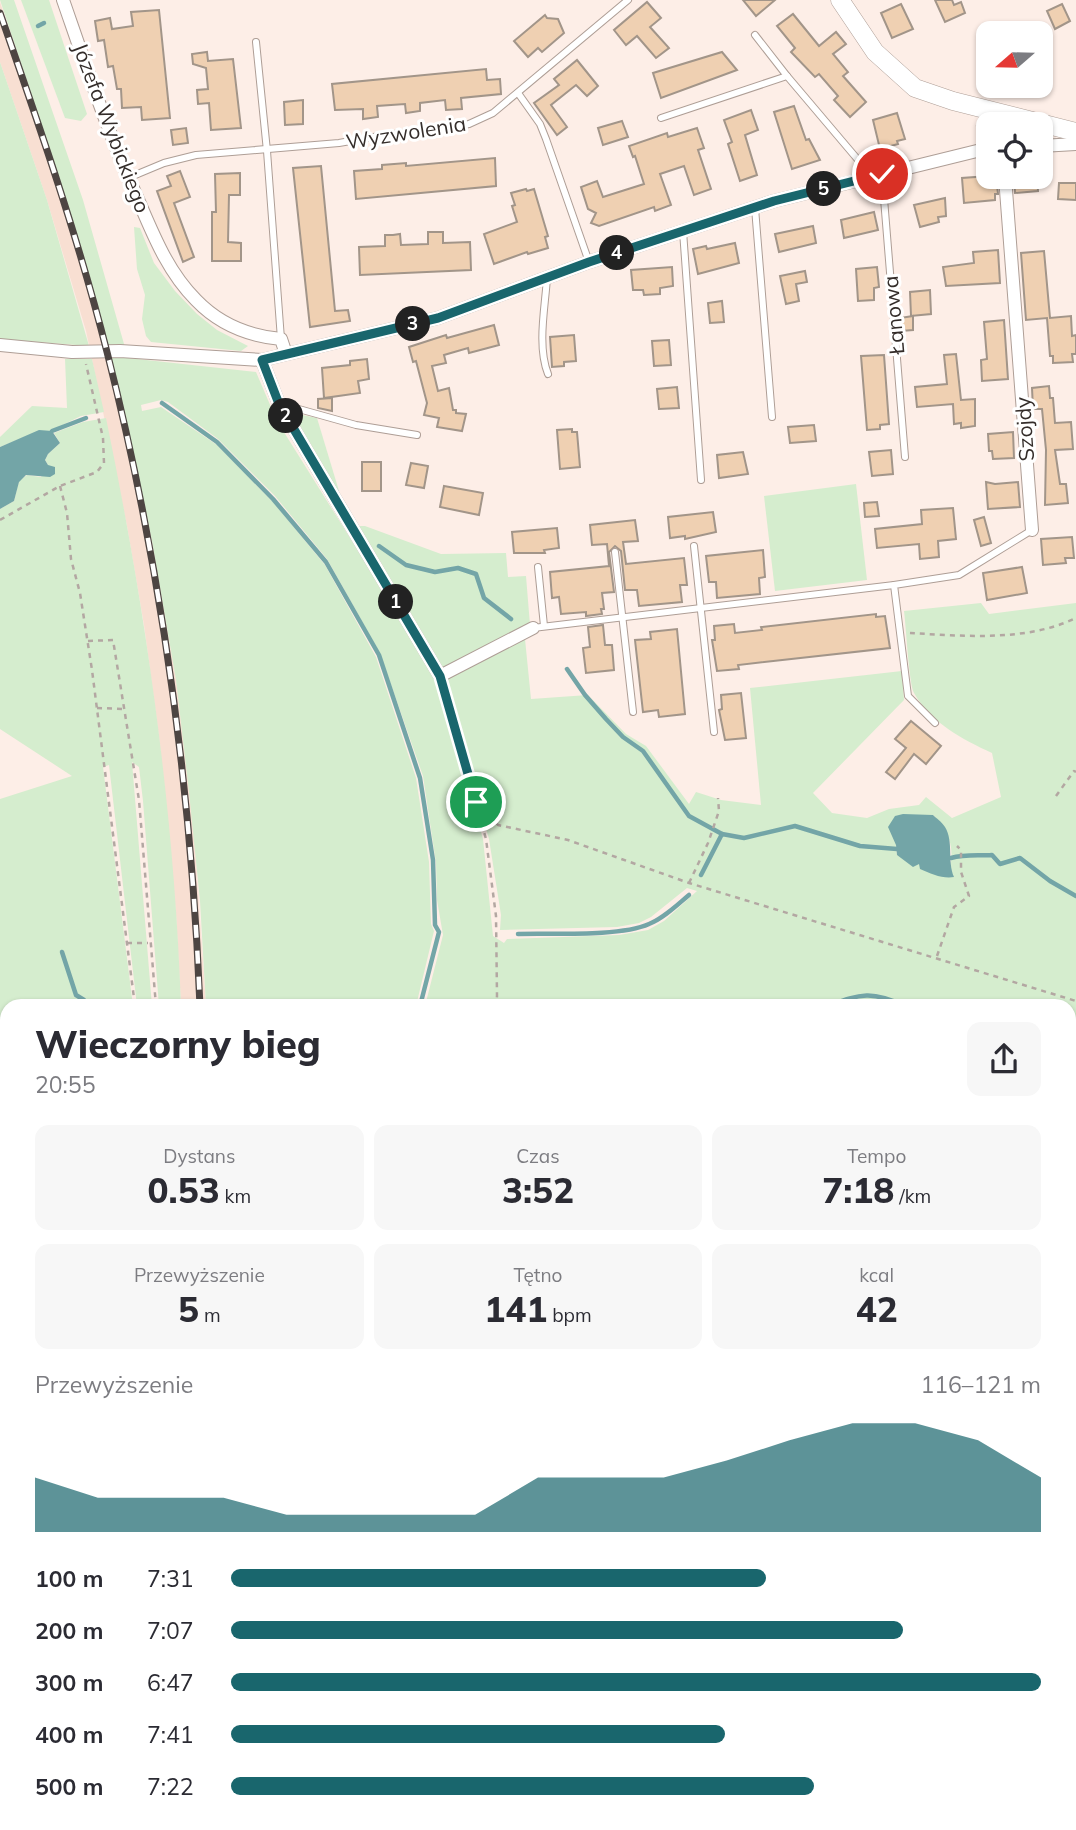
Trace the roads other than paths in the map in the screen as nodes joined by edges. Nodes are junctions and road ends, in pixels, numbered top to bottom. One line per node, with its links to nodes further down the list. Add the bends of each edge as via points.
1 (63, 0): 18 (street, Józefa Wybickiego)
2 (628, 0): 7 (lane, Wyzwolenia)
3 (840, 0): 8 (street, via 875,52 915,88)
4 (755, 35): 6 (lane)
5 (256, 42): 15 (lane)
6 (788, 76): 9 (lane); 17 (lane)
7 (518, 93): 15 (lane, Wyzwolenia, via 493,113 469,124); 22 (lane, via 540,124)
8 (986, 112)
9 (660, 118)
10 (1053, 128): 11 (street)
11 (1076, 132)
12 (1076, 144): 13 (street)
13 (1053, 145)
14 (976, 147): 16 (street)
15 (267, 151): 18 (lane, Wyzwolenia, via 179,158); 24 (lane)
16 (882, 174): 17 (street); 32 (lane, Łanowa)
17 (868, 177): 20 (street)
18 (128, 178): 24 (street, Józefa Wybickiego, via 164,258 197,301 233,327)
19 (1007, 189): 34 (street, Szojdy)
20 (755, 208): 21 (street); 30 (lane)
21 (683, 231): 22 (street); 33 (lane)
22 (589, 262): 23 (street)
23 (547, 278): 26 (street, via 438,318); 28 (lane, via 543,348)
24 (281, 340): 26 (street)
25 (0, 345): 27 (street)
26 (286, 354): 27 (street)
27 (262, 360): 29 (street)
28 (548, 374)
29 (279, 404): 31 (lane, via 356,425); 41 (street, via 440,676)
30 (772, 417)
31 (417, 435)
32 (905, 457)
33 (701, 480)
34 (1032, 530): 38 (lane, Szojdy, via 958,575)
35 (694, 546): 39 (lane)
36 (615, 552): 40 (lane)
37 (538, 567): 41 (lane)
38 (894, 585): 39 (lane, Szojdy); 43 (lane, via 908,696)
39 (700, 608): 40 (lane, Szojdy); 44 (lane)
40 (622, 617): 41 (lane, Szojdy); 42 (lane)
41 (539, 627)
42 (633, 712)
43 (935, 723)
44 (714, 732)

